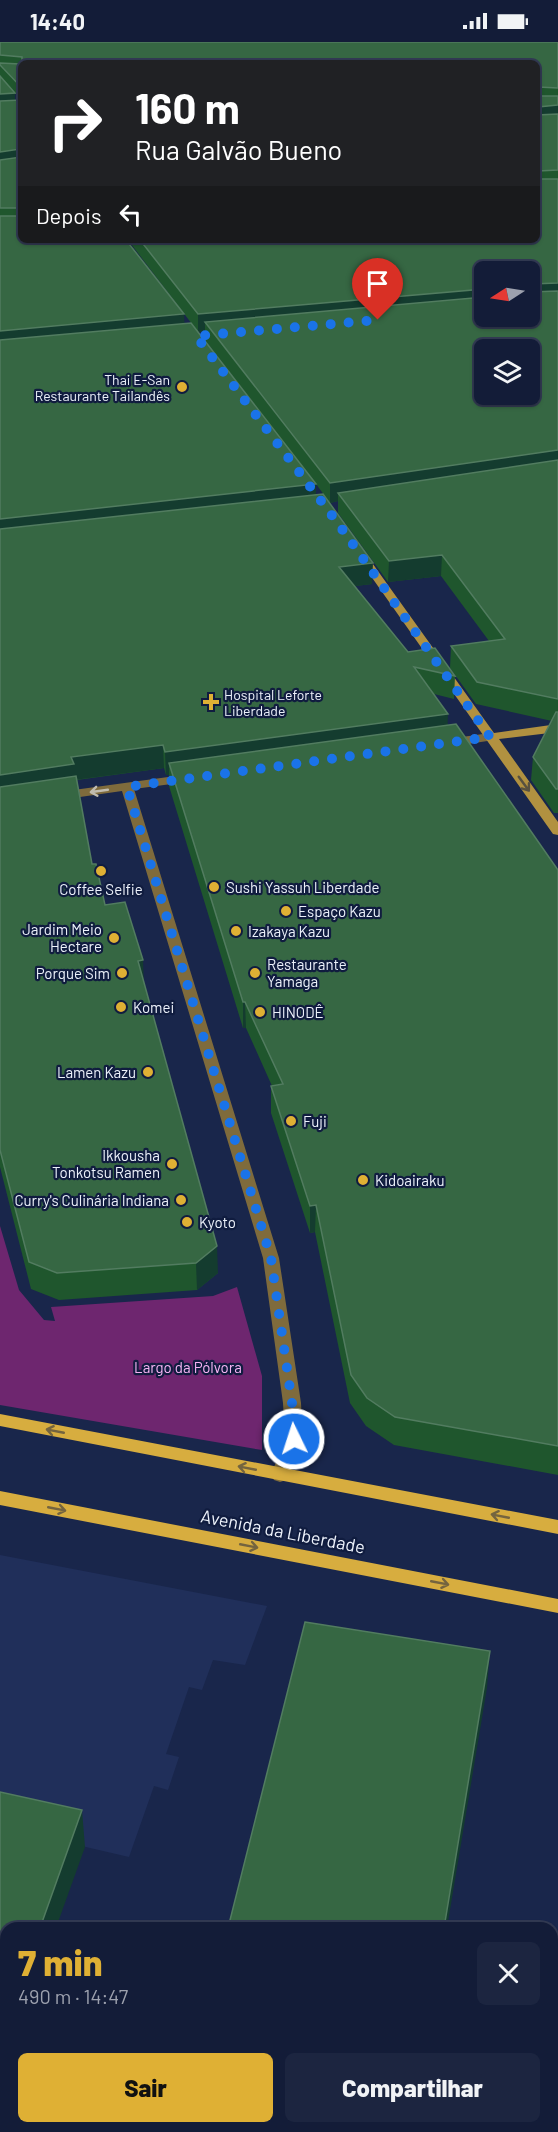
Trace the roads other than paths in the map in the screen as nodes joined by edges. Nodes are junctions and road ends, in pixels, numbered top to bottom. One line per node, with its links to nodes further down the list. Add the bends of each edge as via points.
1 (351, 541): 3 (street)
2 (558, 728): 3 (street)
3 (490, 737): 4 (street); 8 (street, one-way to 8)
4 (439, 744)
5 (208, 776): 6 (street)
6 (127, 787): 7 (street, one-way to 7); 10 (street, via 271,1258 294,1439)
7 (46, 798)
8 (558, 831)
9 (0, 1420): 10 (main road, one-way to 9)
10 (280, 1475): 12 (main road, one-way to 10)
11 (0, 1498): 13 (main road, Avenida da Liberdade, one-way to 13)
12 (558, 1527)
13 (558, 1606)

